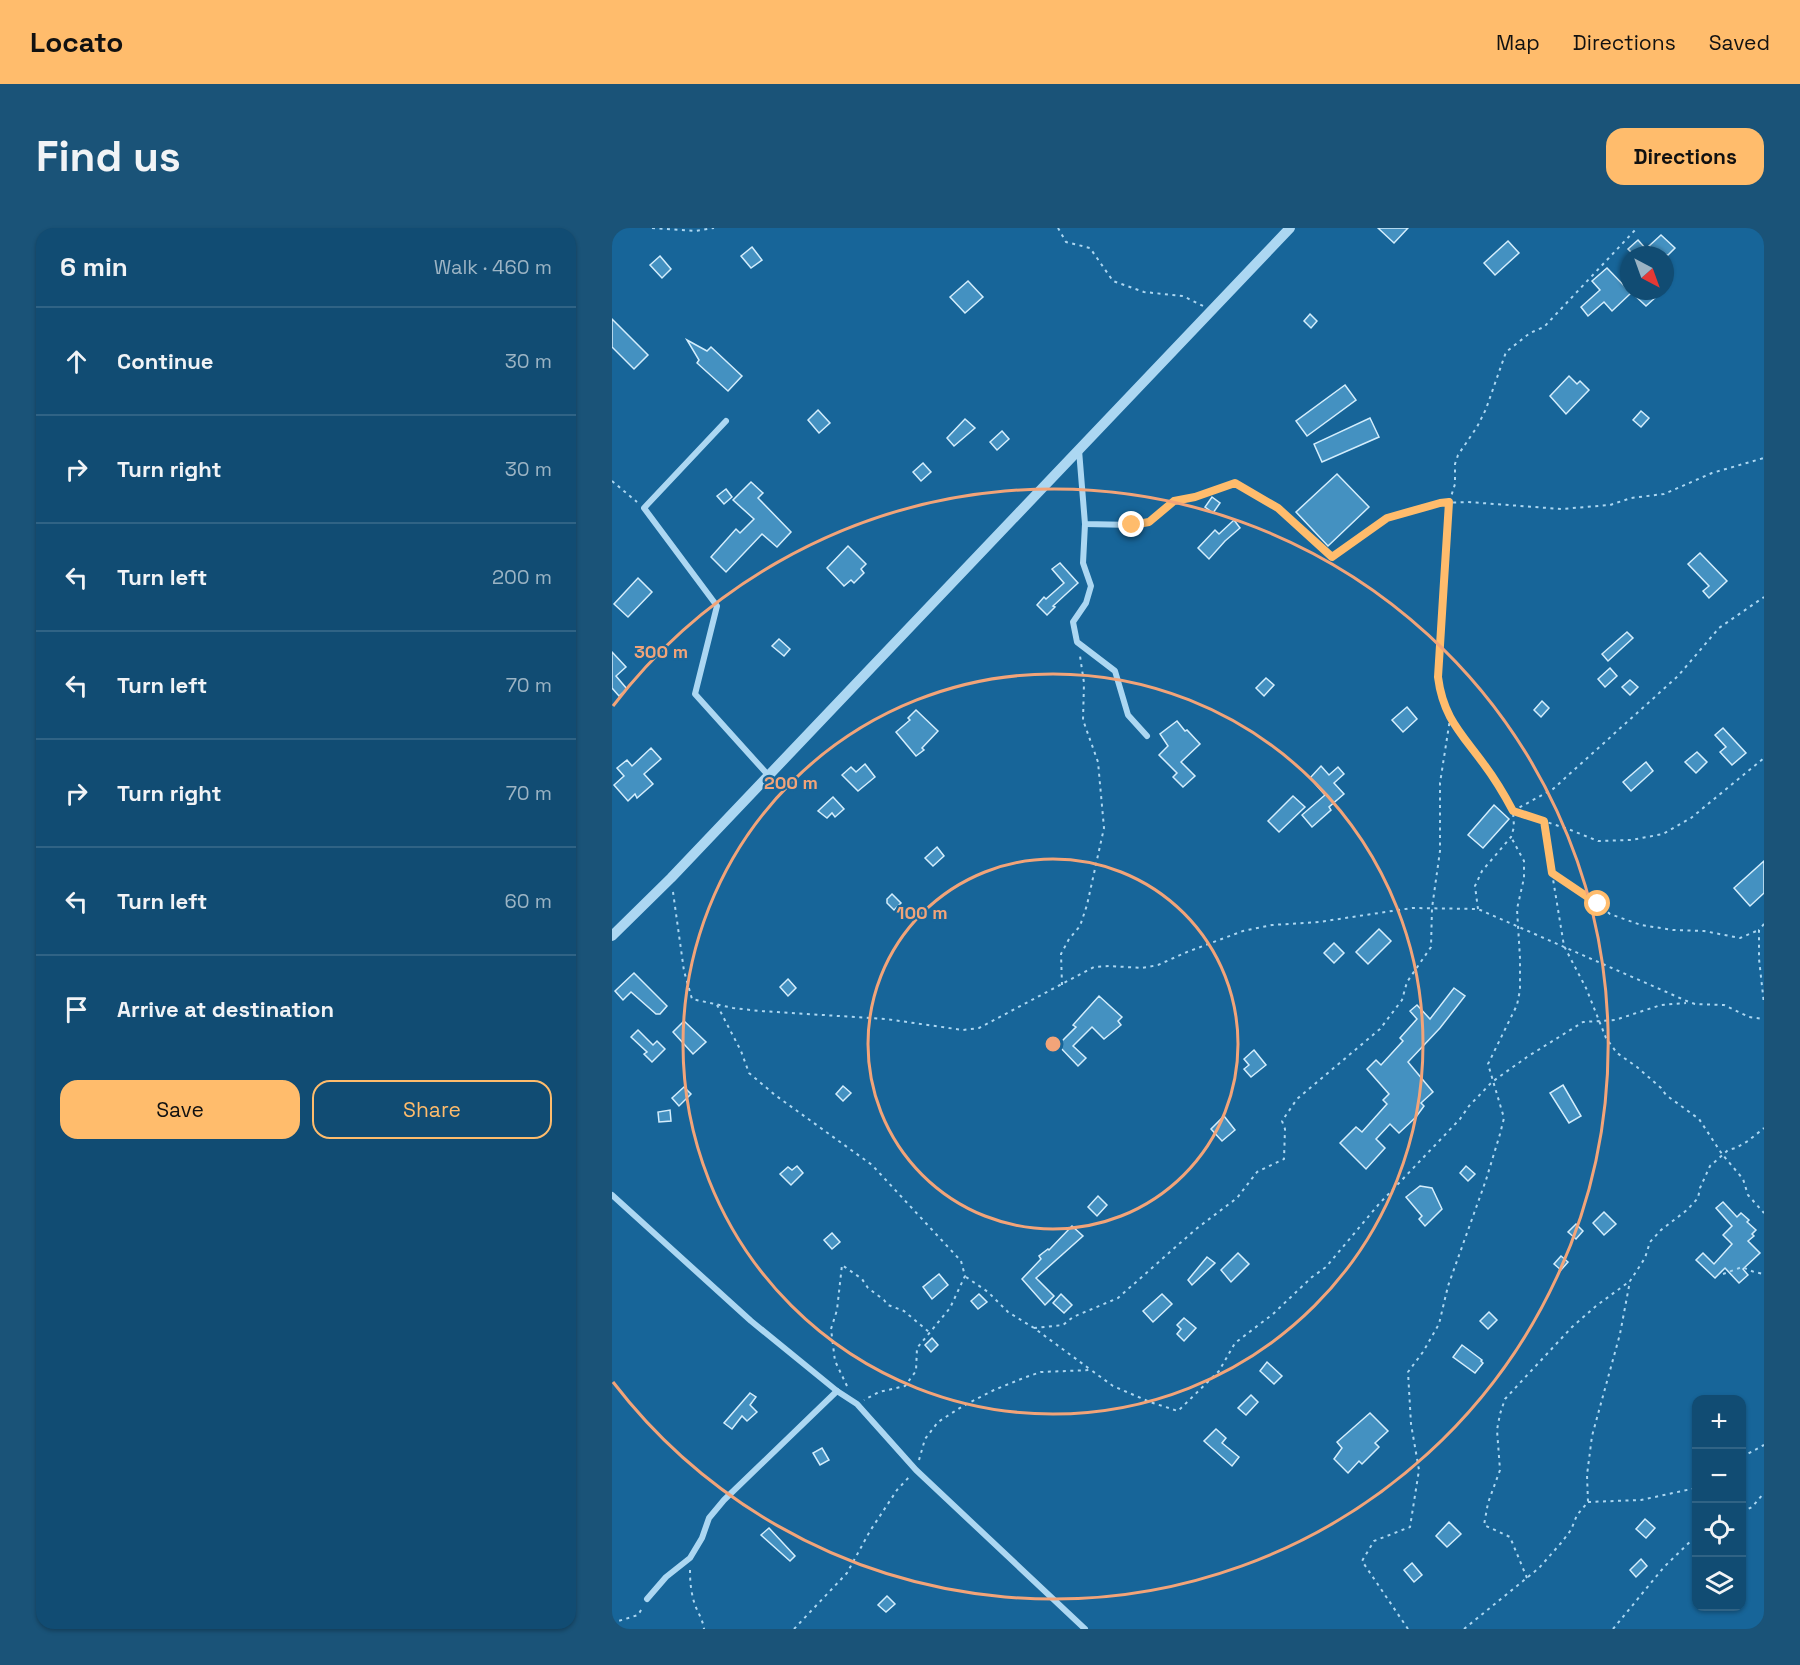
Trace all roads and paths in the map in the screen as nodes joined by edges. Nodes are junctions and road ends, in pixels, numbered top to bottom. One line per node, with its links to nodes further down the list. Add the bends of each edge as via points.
1 (652, 228): 2 (path)
2 (714, 228)
3 (1058, 228): 6 (path, via 1066,242 1090,248 1113,281 1144,292 1183,296)
4 (1290, 228): 6 (street)
5 (1637, 228): 11 (path, via 1544,327 1506,352 1486,409 1458,455)
6 (1211, 309): 8 (street)
7 (726, 422): 12 (street)
8 (1079, 449): 14 (street); 20 (street)
9 (1764, 458): 11 (path, via 1712,473 1664,494 1610,505 1561,509)
10 (612, 481): 12 (path)
11 (1449, 502): 13 (path); 17 (path, via 1438,677)
12 (644, 508): 20 (street, via 717,606 695,694)
13 (1387, 518): 14 (street, via 1332,557 1278,508 1235,483 1174,501 1149,522)
14 (1084, 524): 16 (street, via 1083,563 1091,586 1074,622)
15 (1764, 597): 21 (path, via 1719,628 1678,676 1553,789)
16 (1077, 642): 18 (street, via 1115,671 1128,715); 33 (path, via 1083,667 1083,720 1098,762 1104,828 1087,906 1080,926 1061,954)
17 (1450, 719): 21 (path, via 1500,786); 26 (path, via 1440,783 1440,851)
18 (1147, 736)
19 (1764, 759): 22 (path, via 1691,819 1663,834 1598,841)
20 (768, 775): 25 (street)
21 (1513, 811): 22 (path); 23 (path)
22 (1544, 821): 24 (path)
23 (1511, 837): 27 (path, via 1482,871 1475,886); 29 (path, via 1524,861)
24 (1552, 873): 30 (path, via 1610,914 1641,926 1740,938); 32 (path)
25 (671, 878): 31 (street); 36 (path, via 684,971 692,999)
26 (1432, 908): 27 (path); 33 (path, via 1272,925 1232,935 1158,965 1094,967); 48 (path, via 1431,947 1407,982 1402,1000 1380,1029 1298,1099 1282,1121 1284,1159 1257,1172 1237,1198 1118,1298 1063,1324)
27 (1478, 909): 29 (path)
28 (1764, 924): 30 (path)
29 (1518, 927): 32 (path); 39 (path, via 1520,990 1517,1005 1488,1064)
30 (1759, 930): 35 (path)
31 (612, 936)
32 (1564, 946): 34 (path); 38 (path)
33 (1062, 985): 36 (path, via 994,1022 963,1030 886,1019)
34 (1689, 1002): 37 (path, via 1724,1005 1749,1017); 38 (path, via 1661,1005 1615,1020)
35 (1764, 1004)
36 (717, 1005): 46 (path, via 749,1073 872,1165 961,1261)
37 (1764, 1019)
38 (1599, 1020): 39 (path, via 1569,1029); 41 (path, via 1617,1053 1699,1119)
39 (1492, 1082): 50 (path, via 1326,1267 1235,1343 1219,1371 1178,1411 1113,1386); 68 (path, via 1504,1118 1496,1149 1448,1286 1439,1324 1408,1372 1419,1470 1410,1527 1374,1541 1362,1561)
40 (1764, 1128): 41 (path)
41 (1722, 1154): 43 (path); 47 (path, via 1710,1166 1698,1198 1650,1242)
42 (612, 1195): 51 (street, via 751,1321)
43 (1764, 1213)
44 (1723, 1274): 45 (path, via 1742,1267)
45 (1764, 1274)
46 (965, 1276): 48 (path); 49 (path, via 950,1308)
47 (1630, 1281): 58 (path, via 1592,1436); 62 (path, via 1572,1327 1505,1400 1500,1414 1500,1470 1484,1525 1510,1538)
48 (1034, 1328): 50 (path)
49 (929, 1332): 52 (path, via 917,1348 916,1371 905,1386 879,1392); 52 (path, via 904,1311 888,1305 842,1264 831,1329 835,1361)
50 (1091, 1370): 55 (path, via 1041,1372 963,1406 938,1422 926,1439)
51 (837, 1391): 52 (street); 61 (street, via 724,1500 709,1518)
52 (856, 1404): 55 (street)
53 (1764, 1445): 54 (path)
54 (1746, 1455)
55 (916, 1470): 66 (path, via 897,1490 847,1573); 67 (street)
56 (1692, 1489): 58 (path, via 1641,1500)
57 (1764, 1493): 59 (path)
58 (1588, 1502): 62 (path, via 1562,1543)
59 (1746, 1510)
60 (1692, 1540): 70 (path)
61 (690, 1558): 63 (street); 65 (path, via 690,1589)
62 (1527, 1578): 69 (path)
63 (647, 1599): 64 (path, via 638,1615)
64 (612, 1623)
65 (704, 1629)
66 (794, 1629)
67 (1085, 1629)
68 (1408, 1629)
69 (1464, 1629)
70 (1613, 1629)

